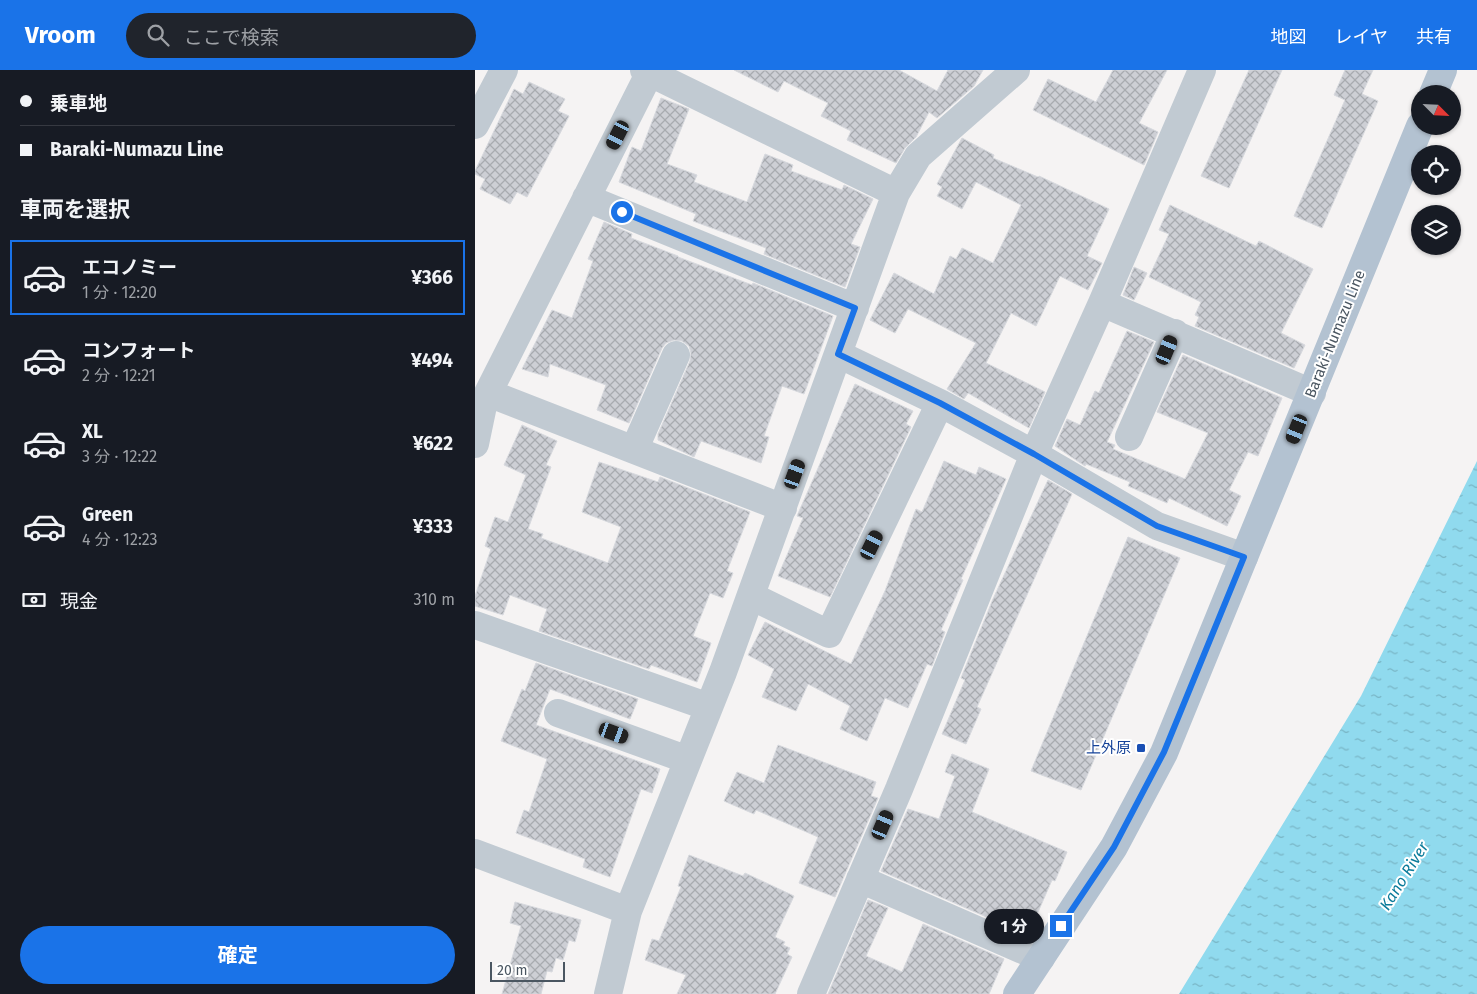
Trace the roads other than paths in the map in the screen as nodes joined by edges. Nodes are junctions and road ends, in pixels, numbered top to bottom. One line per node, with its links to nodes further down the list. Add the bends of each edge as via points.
1 (504, 70): 7 (street)
2 (1016, 70): 9 (street, via 918,156)
3 (1202, 70): 11 (street)
4 (1443, 70): 6 (main road)
5 (648, 71): 9 (street); 10 (street)
6 (1437, 85)
7 (475, 124)
8 (1416, 135): 16 (main road, Baraki-Numazu Line)
9 (897, 193): 12 (street)
10 (586, 198): 12 (street); 17 (street)
11 (1102, 303): 13 (street); 22 (street)
12 (855, 308): 14 (street)
13 (1175, 333): 16 (street); 19 (street)
14 (838, 354): 18 (street); 23 (street)
15 (676, 355): 21 (street)
16 (1311, 393): 24 (main road, Baraki-Numazu Line)
17 (482, 397): 20 (street); 21 (street)
18 (940, 403): 22 (street); 25 (street, via 829,634)
19 (1129, 437)
20 (475, 444)
21 (634, 450): 23 (street)
22 (1034, 454): 24 (street, via 1157,526); 31 (street)
23 (783, 508): 25 (street)
24 (1244, 557): 33 (main road, Baraki-Numazu Line, via 1164,752 1114,847)
25 (751, 596): 27 (street)
26 (475, 625): 27 (street)
27 (709, 707): 29 (street)
28 (558, 713): 29 (street)
29 (688, 760): 32 (street)
30 (475, 853): 32 (street)
31 (860, 879): 33 (street); 35 (street)
32 (628, 911): 34 (street)
33 (1041, 958): 36 (main road, Baraki-Numazu Line)
34 (608, 994)
35 (811, 994)
36 (1017, 994)

